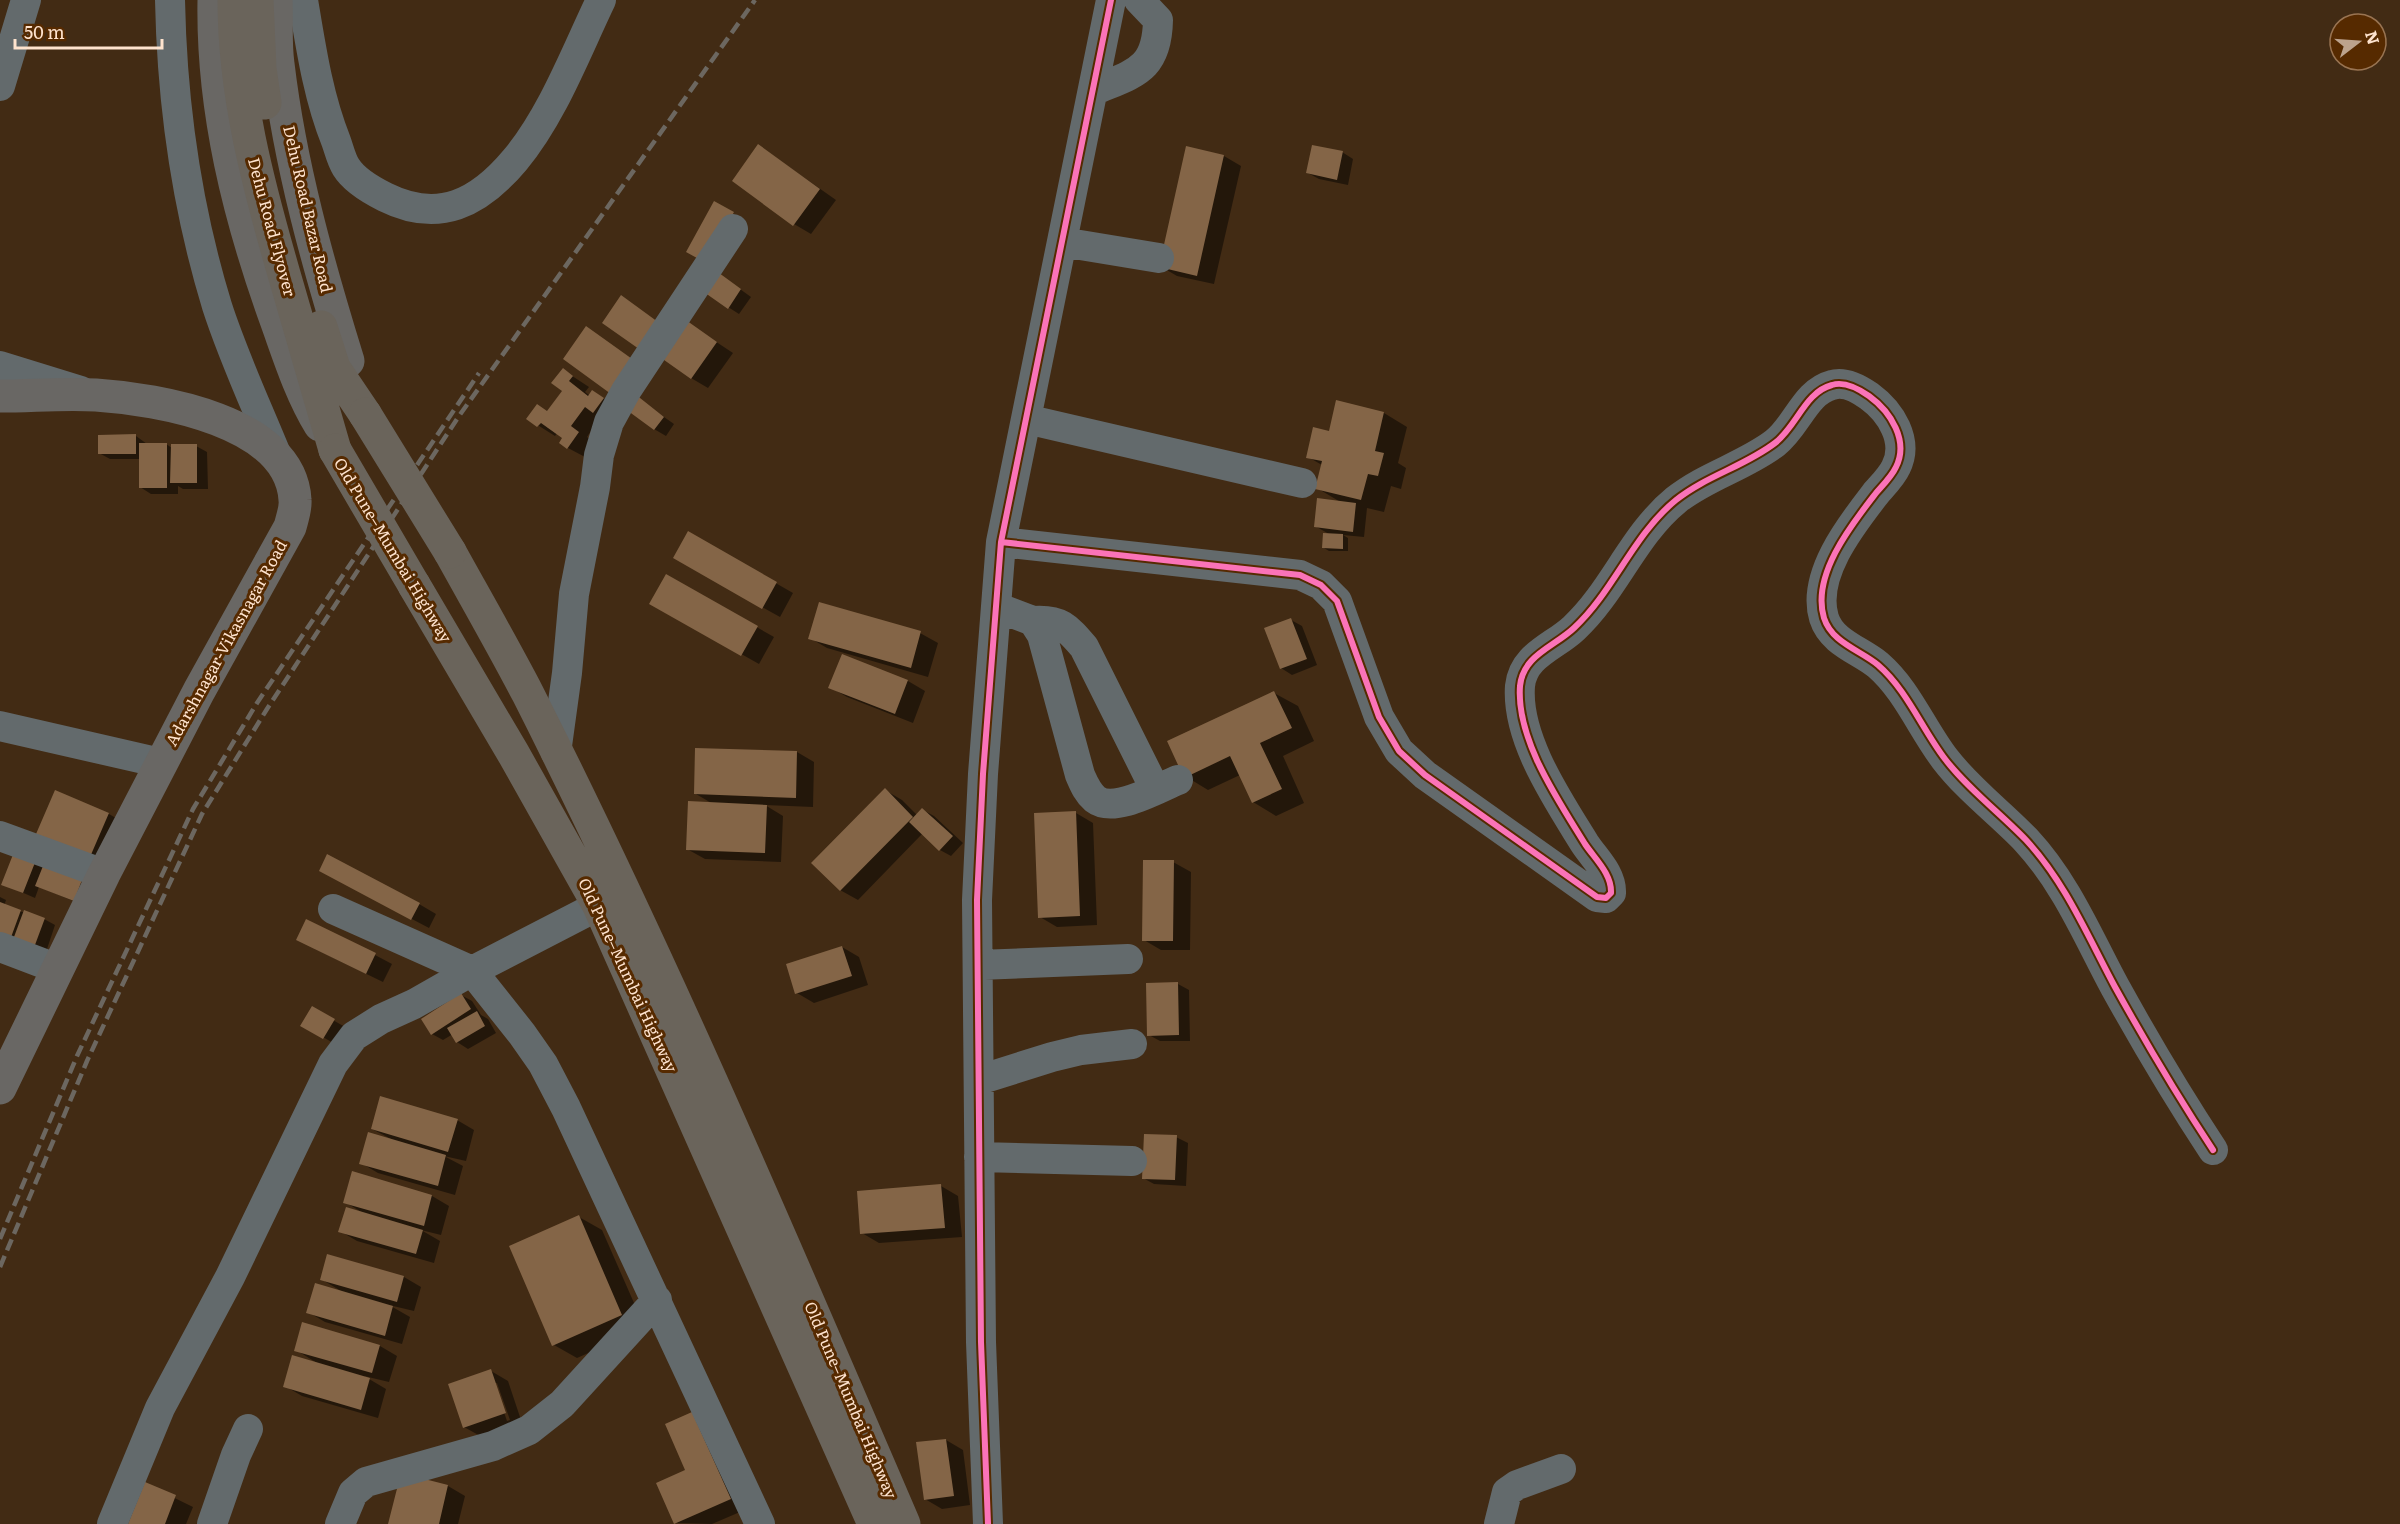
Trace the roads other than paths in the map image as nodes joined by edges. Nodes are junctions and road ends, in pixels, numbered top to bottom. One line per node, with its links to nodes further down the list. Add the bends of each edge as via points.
1 (26, 0): 11 (street)
2 (170, 0): 23 (street, via 171,59 193,216 217,307)
3 (214, 0): 22 (main road, via 216,70 233,185 252,254 304,399)
4 (234, 0): 17 (highway, Dehu Road Flyover, via 234,43 258,183)
5 (257, 0): 17 (highway, Dehu Road Flyover, via 260,69 282,201)
6 (276, 0): 20 (main road, Dehu Road Bazar Road, via 278,62 294,165 327,293)
7 (303, 0): 8 (street, via 317,81 346,167 370,190 394,201 442,210 464,203 491,186 516,158 545,114)
8 (601, 0)
9 (1111, 0): 12 (street)
10 (1139, 0): 12 (street, via 1158,20 1158,41 1148,62 1130,75)
11 (0, 86)
12 (1093, 91): 14 (street)
13 (734, 229): 30 (street, via 609,422 599,455 574,594)
14 (1062, 242): 15 (street); 21 (street)
15 (1159, 258)
16 (0, 366): 18 (street)
17 (324, 372): 20 (highway, Dehu Road Flyover); 22 (highway, Dehu Road Flyover)
18 (95, 395): 19 (main road, Adarshnagar-Vikasnagar Road); 23 (main road, Adarshnagar-Vikasnagar Road, via 183,407 246,434)
19 (0, 396)
20 (365, 414): 26 (highway, Dehu Road Flyover, bridge)
21 (1026, 419): 24 (street); 25 (street)
22 (334, 450): 34 (highway, Old Pune–Mumbai Highway, bridge, via 513,753)
23 (276, 454): 31 (main road, Adarshnagar-Vikasnagar Road, via 288,474 296,501 290,527)
24 (1302, 483)
25 (1001, 542): 27 (street); 44 (street, via 1300,575 1321,585 1337,601 1378,717 1399,751 1507,835 1597,897 1606,898 1611,893 1609,878 1580,836 1532,746 1521,712 1521,680 1532,659 1572,630 1596,604 1659,514 1689,489 1775,442 1795,423 1814,394 1830,385 1843,383 1868,395 1886,411 1897,430 1901,449 1896,468 1844,536 1829,568 1822,596 1824,618 1835,638 1876,663 1896,682 1947,762 2059,880 2155,1058)
26 (450, 552): 30 (highway, Old Pune–Mumbai Highway)
27 (996, 607): 28 (street); 38 (street, via 977,900)
28 (1033, 621): 28 (street, via 1042,634 1077,765 1088,792 1097,801 1112,804 1166,784 1071,631 1048,620)
29 (0, 726): 31 (street)
30 (556, 753): 34 (highway, Old Pune–Mumbai Highway)
31 (161, 763): 33 (main road, Adarshnagar-Vikasnagar Road)
32 (0, 837): 33 (street)
33 (104, 874): 39 (main road, Adarshnagar-Vikasnagar Road)
34 (612, 899): 40 (street); 55 (highway, Old Pune–Mumbai Highway); 56 (highway, Old Pune–Mumbai Highway, via 756,1180)
35 (333, 909): 40 (street)
36 (0, 947): 39 (street)
37 (1128, 959): 38 (street)
38 (978, 965): 42 (street)
39 (58, 969): 43 (main road, Adarshnagar-Vikasnagar Road)
40 (472, 971): 47 (street, via 543,1064); 51 (street, via 354,1036 333,1064 230,1277 160,1408)
41 (1132, 1044): 42 (street, via 1081,1050)
42 (979, 1080): 45 (street)
43 (0, 1088)
44 (2213, 1150)
45 (980, 1157): 46 (street); 50 (street)
46 (1132, 1161)
47 (657, 1300): 53 (street, via 562,1404 529,1430 493,1446 366,1482 353,1492); 54 (street)
48 (248, 1429): 52 (street)
49 (1561, 1469): 59 (street, via 1507,1492)
50 (987, 1486): 57 (street); 58 (street)
51 (112, 1524)
52 (212, 1524)
53 (340, 1524)
54 (760, 1524)
55 (874, 1524)
56 (904, 1524)
57 (988, 1524)
58 (1003, 1524)
59 (1499, 1524)

